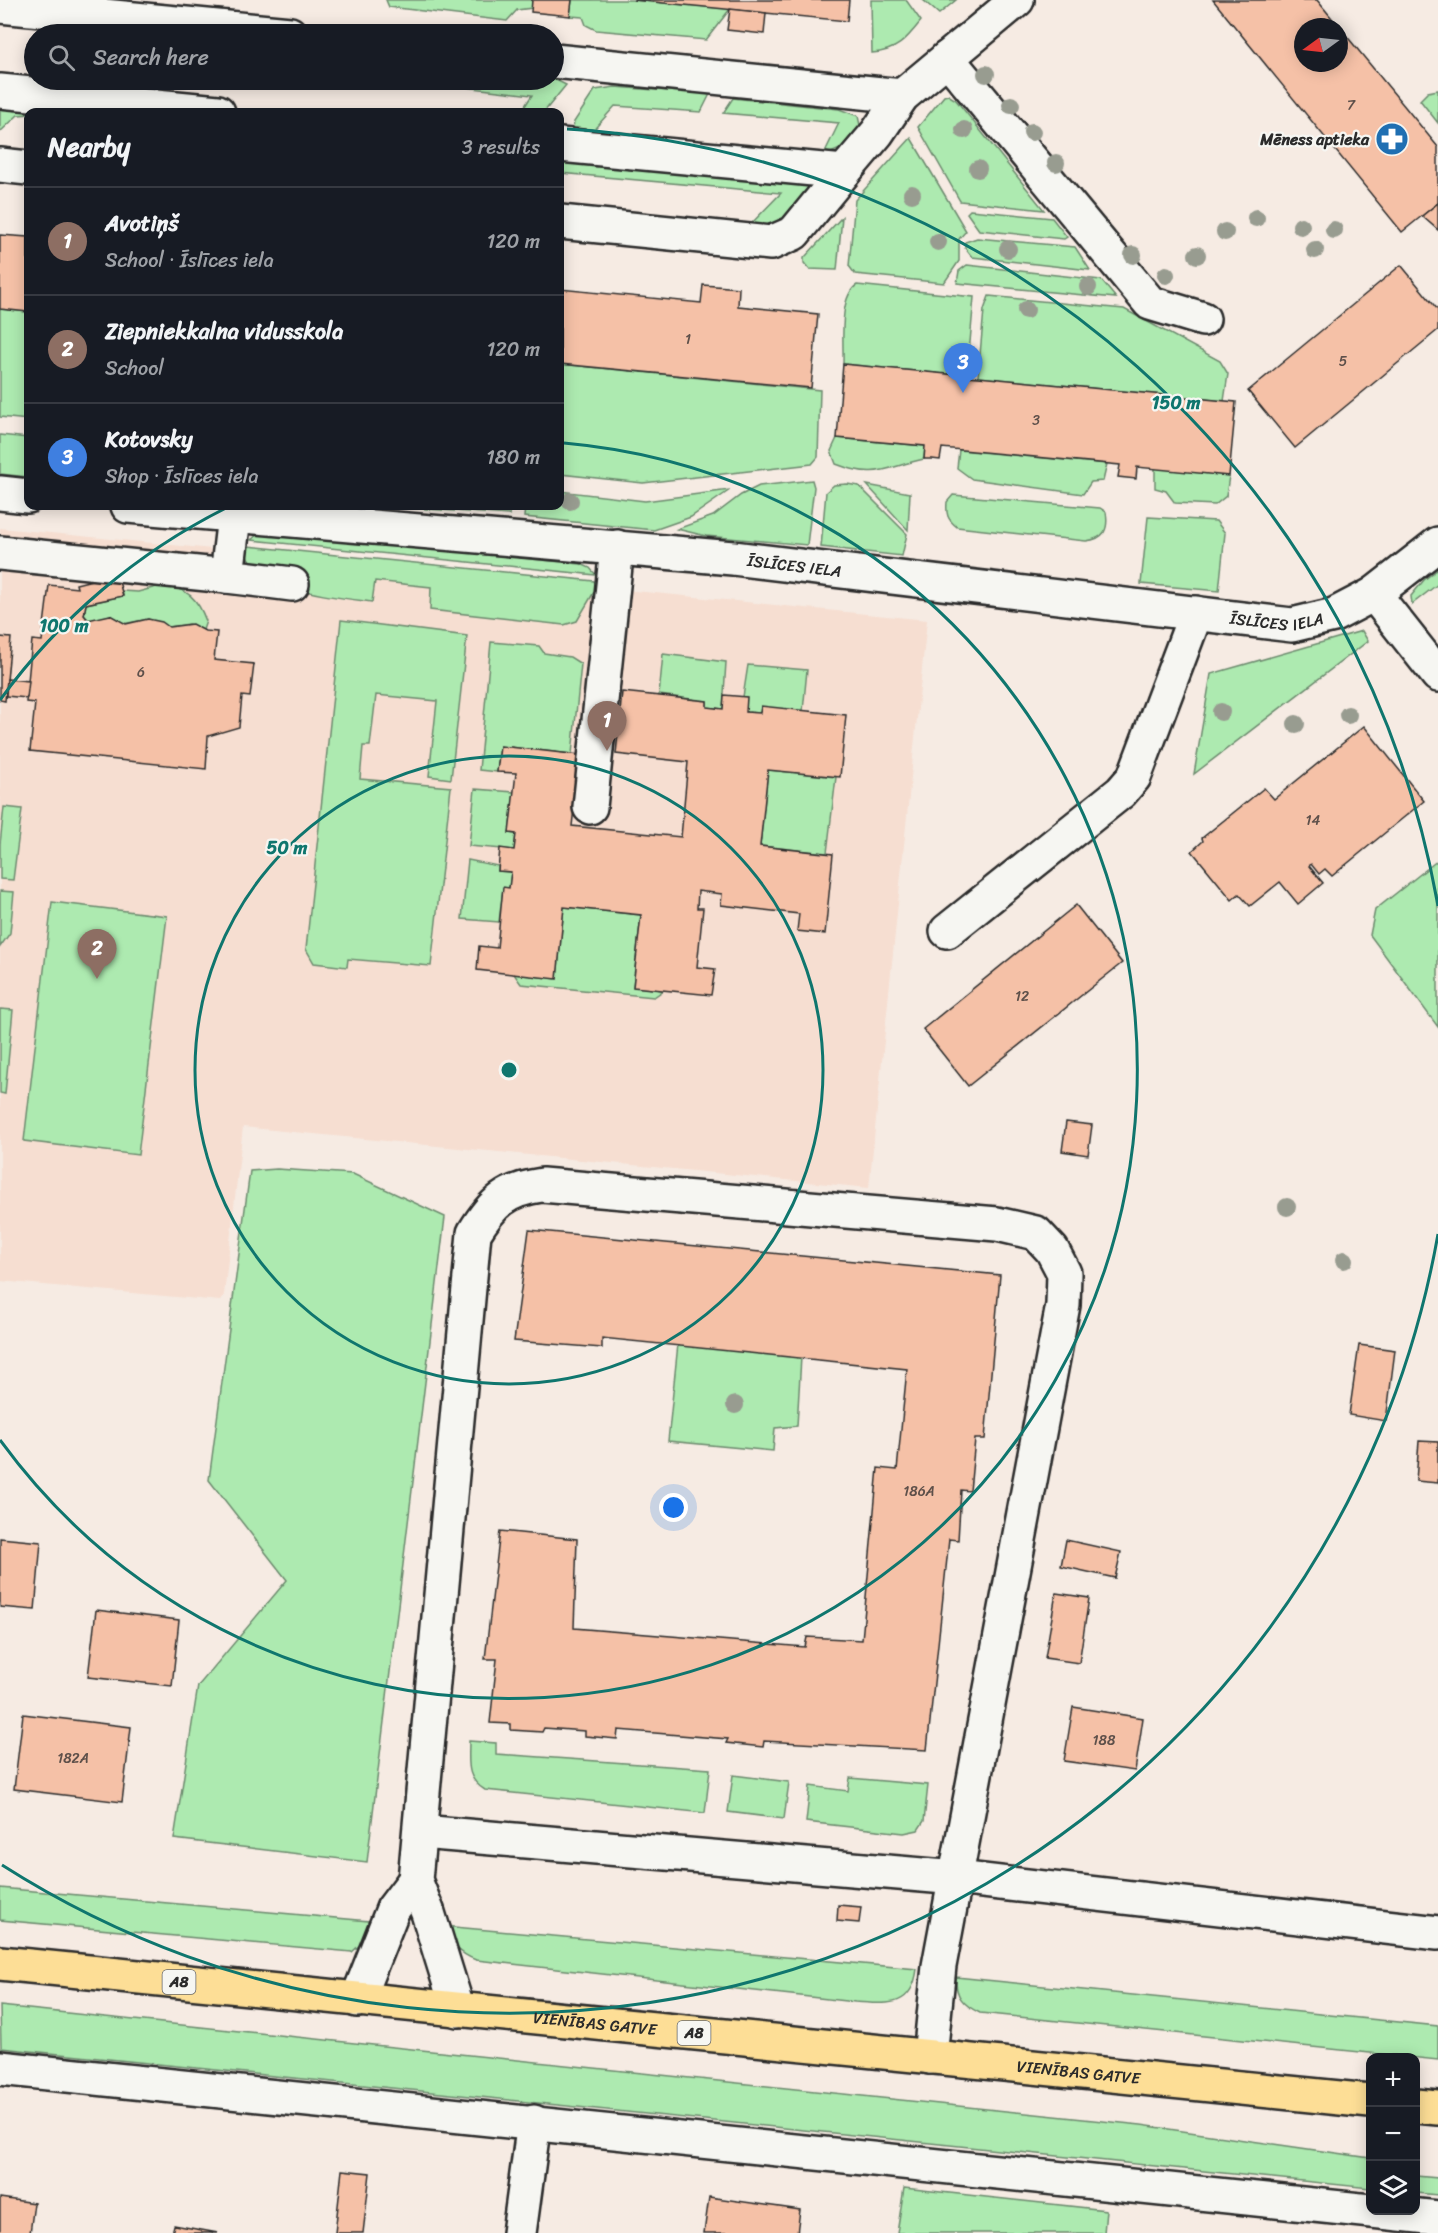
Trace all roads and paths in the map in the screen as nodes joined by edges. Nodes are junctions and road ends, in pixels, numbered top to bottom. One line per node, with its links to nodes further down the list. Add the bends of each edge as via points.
1 (1017, 0): 4 (street)
2 (0, 6): 3 (street)
3 (186, 24)
4 (947, 58): 7 (street); 14 (street, via 1150,303)
5 (564, 62): 7 (street)
6 (0, 92): 8 (street)
7 (902, 96): 12 (street)
8 (174, 108)
9 (564, 145): 12 (street)
10 (0, 165): 11 (street)
11 (24, 168)
12 (844, 172): 13 (street, via 794,233 771,243)
13 (564, 222)
14 (1203, 319)
15 (0, 493): 16 (street)
16 (24, 496)
17 (170, 510): 18 (street, ĪSLĪCES IELA)
18 (234, 516): 20 (street, ĪSLĪCES IELA); 22 (street)
19 (1438, 544): 24 (street, ĪSLĪCES IELA)
20 (617, 547): 25 (street, ĪSLĪCES IELA); 27 (street)
21 (0, 553): 22 (street)
22 (227, 576): 23 (street)
23 (292, 584)
24 (1374, 594): 25 (street, ĪSLĪCES IELA, via 1334,615 1292,625); 26 (street)
25 (1196, 613): 28 (street, via 1134,777 1121,792)
26 (1438, 675)
27 (590, 807)
28 (947, 931)
29 (421, 1832): 30 (street); 30 (street, via 474,1233 487,1212 506,1195 542,1185 950,1220 1018,1227 1036,1233 1052,1250 1064,1274 1063,1305); 31 (street)
30 (957, 1878): 32 (street); 36 (street, via 939,1966)
31 (415, 1880): 34 (street, via 393,1909); 35 (street)
32 (1438, 1933)
33 (0, 1963): 34 (highway, VIENĪBAS GATVE / A8)
34 (357, 2000): 35 (highway, VIENĪBAS GATVE / A8)
35 (458, 2010): 36 (highway, VIENĪBAS GATVE / A8)
36 (930, 2057): 38 (highway, VIENĪBAS GATVE / A8)
37 (0, 2068): 41 (street)
38 (1366, 2101)
39 (1420, 2106): 40 (highway)
40 (1438, 2108)
41 (534, 2122): 42 (street); 43 (street)
42 (1438, 2218)
43 (519, 2233)

